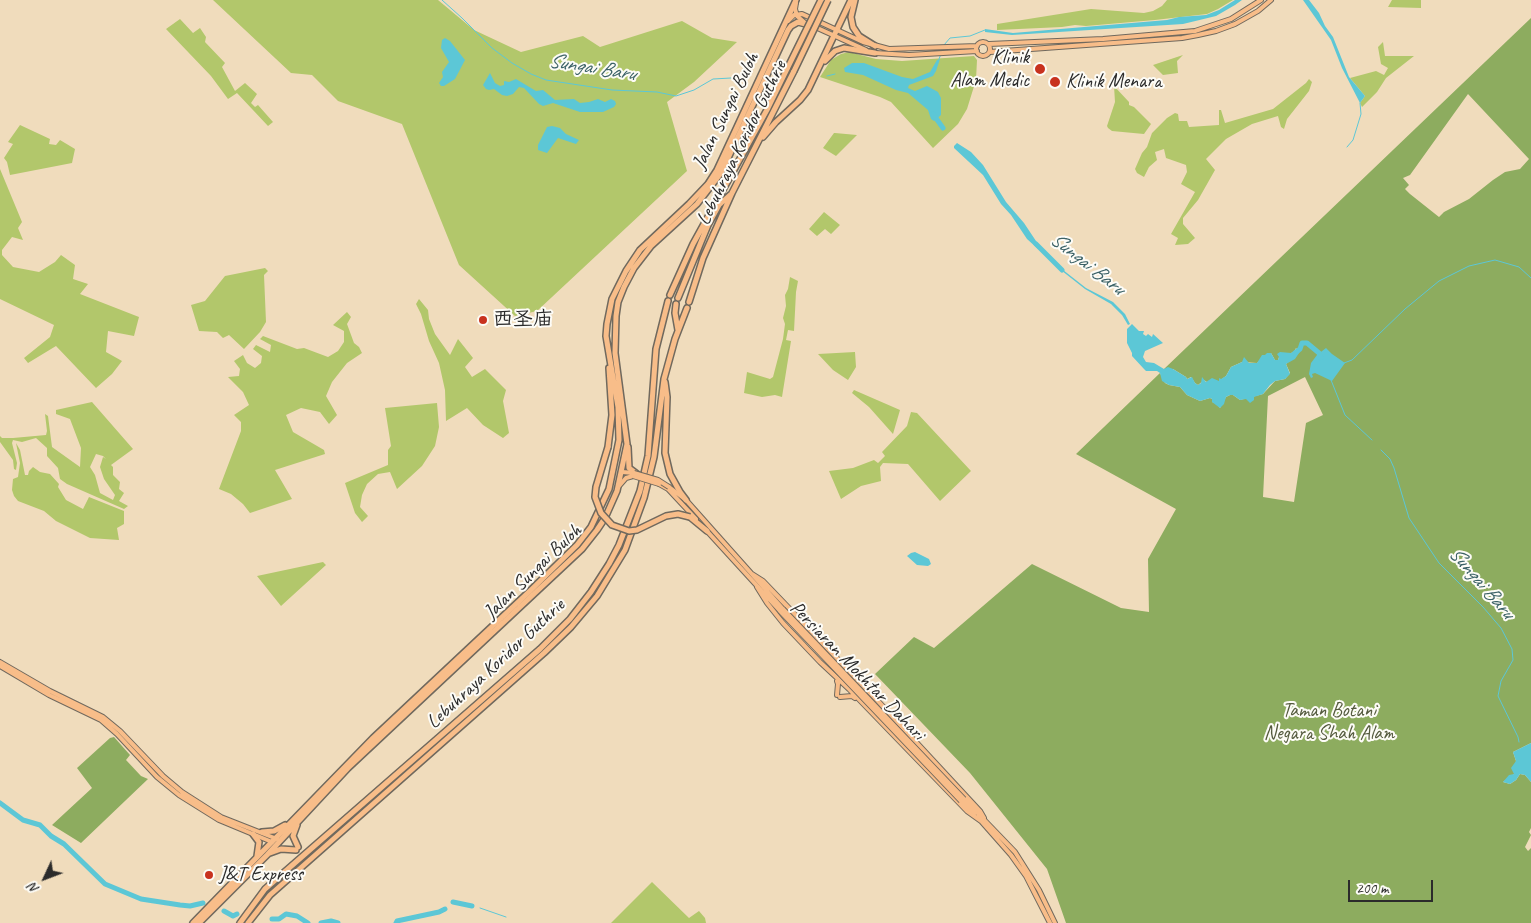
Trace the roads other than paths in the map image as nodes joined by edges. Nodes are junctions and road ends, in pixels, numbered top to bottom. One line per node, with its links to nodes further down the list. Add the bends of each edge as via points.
1 (796, 0): 8 (main road); 11 (highway, Jalan Sungai Buloh)
2 (820, 0): 50 (highway, Lebuhraya Koridor Guthrie, bridge, via 768,108 693,244 669,298 656,349 648,456 640,491 609,564 570,619 540,649 265,889)
3 (828, 0): 19 (highway, Lebuhraya Koridor Guthrie, bridge)
4 (851, 0): 10 (highway)
5 (855, 0): 13 (highway, via 851,18 853,27 859,36)
6 (1261, 0): 12 (main road, via 1231,19 1195,31)
7 (1271, 0): 16 (main road, via 1235,24 1190,37)
8 (796, 14): 9 (main road); 10 (main road, via 804,15); 11 (main road)
9 (813, 26): 10 (main road); 24 (highway, Jalan Sungai Buloh, via 798,22 788,30 721,173 697,204 651,246 624,287 616,316 615,353)
10 (836, 33): 13 (main road); 17 (main road); 18 (highway)
11 (778, 35): 22 (highway, Jalan Sungai Buloh, via 716,170 694,199 640,250 626,271 612,299)
12 (989, 44): 14 (main road, via 982,42); 16 (main road)
13 (875, 46): 14 (main road, via 897,50)
14 (977, 46): 15 (main road)
15 (977, 51): 16 (main road, via 984,56); 17 (main road, via 909,55)
16 (990, 52)
17 (875, 53): 18 (highway, via 840,49 831,54)
18 (818, 70): 19 (highway, via 800,100)
19 (757, 143): 20 (highway, Lebuhraya Koridor Guthrie)
20 (732, 193): 21 (highway, Lebuhraya Koridor Guthrie); 21 (highway, via 719,205 708,225 677,301)
21 (678, 330): 23 (highway, Lebuhraya Koridor Guthrie)
22 (606, 336): 29 (highway, Jalan Sungai Buloh, via 619,428); 31 (highway, bridge, via 612,414 608,447 596,487 595,497 601,513 612,525 628,531 678,514 690,517)
23 (664, 379): 30 (highway, via 667,388 665,453 670,474); 51 (highway, Lebuhraya Koridor Guthrie, via 654,457 644,498 625,550 597,596 544,654 270,895)
24 (627, 444): 25 (highway, Jalan Sungai Buloh); 26 (highway, via 629,466)
25 (622, 472): 26 (main road, Persiaran Mokhtar Dahari); 27 (highway, Jalan Sungai Buloh); 29 (highway, via 616,476)
26 (635, 474): 27 (main road); 28 (main road, Persiaran Mokhtar Dahari, bridge, via 658,480)
27 (618, 486): 41 (highway, Jalan Sungai Buloh, via 605,518 582,549 368,748)
28 (669, 488): 30 (main road, Persiaran Mokhtar Dahari); 31 (main road, Persiaran Mokhtar Dahari)
29 (610, 489): 42 (highway, Jalan Sungai Buloh, via 595,520 577,545 373,738)
30 (686, 500): 32 (main road, Persiaran Mokhtar Dahari)
31 (707, 531): 33 (main road, Persiaran Mokhtar Dahari)
32 (752, 574): 34 (main road, Persiaran Mokhtar Dahari); 39 (main road, via 763,581)
33 (757, 587): 34 (main road, Persiaran Mokhtar Dahari); 37 (main road, via 783,623)
34 (782, 610): 40 (main road, Persiaran Mokhtar Dahari, bridge)
35 (0, 662): 43 (main road, via 103,717 182,792 221,817)
36 (0, 666): 44 (main road, via 101,720 179,795 219,820)
37 (836, 678): 38 (main road); 38 (main road, via 838,696 852,696)
38 (860, 700): 39 (main road, via 861,692 865,690); 40 (main road, via 967,811)
39 (877, 700): 40 (main road, via 980,811)
40 (982, 820): 52 (main road, Persiaran Mokhtar Dahari, via 1026,876); 53 (main road, Persiaran Mokhtar Dahari, via 1015,852 1030,873)
41 (298, 822): 45 (highway, Jalan Sungai Buloh); 46 (highway, via 293,836 297,849 281,849)
42 (289, 824): 43 (highway); 45 (highway, Jalan Sungai Buloh)
43 (262, 832): 45 (main road)
44 (253, 834): 45 (main road); 47 (highway, via 259,842)
45 (276, 841): 46 (highway, Jalan Sungai Buloh); 47 (highway, Jalan Sungai Buloh)
46 (267, 855): 49 (highway, Jalan Sungai Buloh)
47 (257, 857): 48 (highway, Jalan Sungai Buloh)
48 (194, 923)
49 (199, 923)
50 (240, 923)
51 (248, 923)
52 (1050, 923)
53 (1055, 923)

